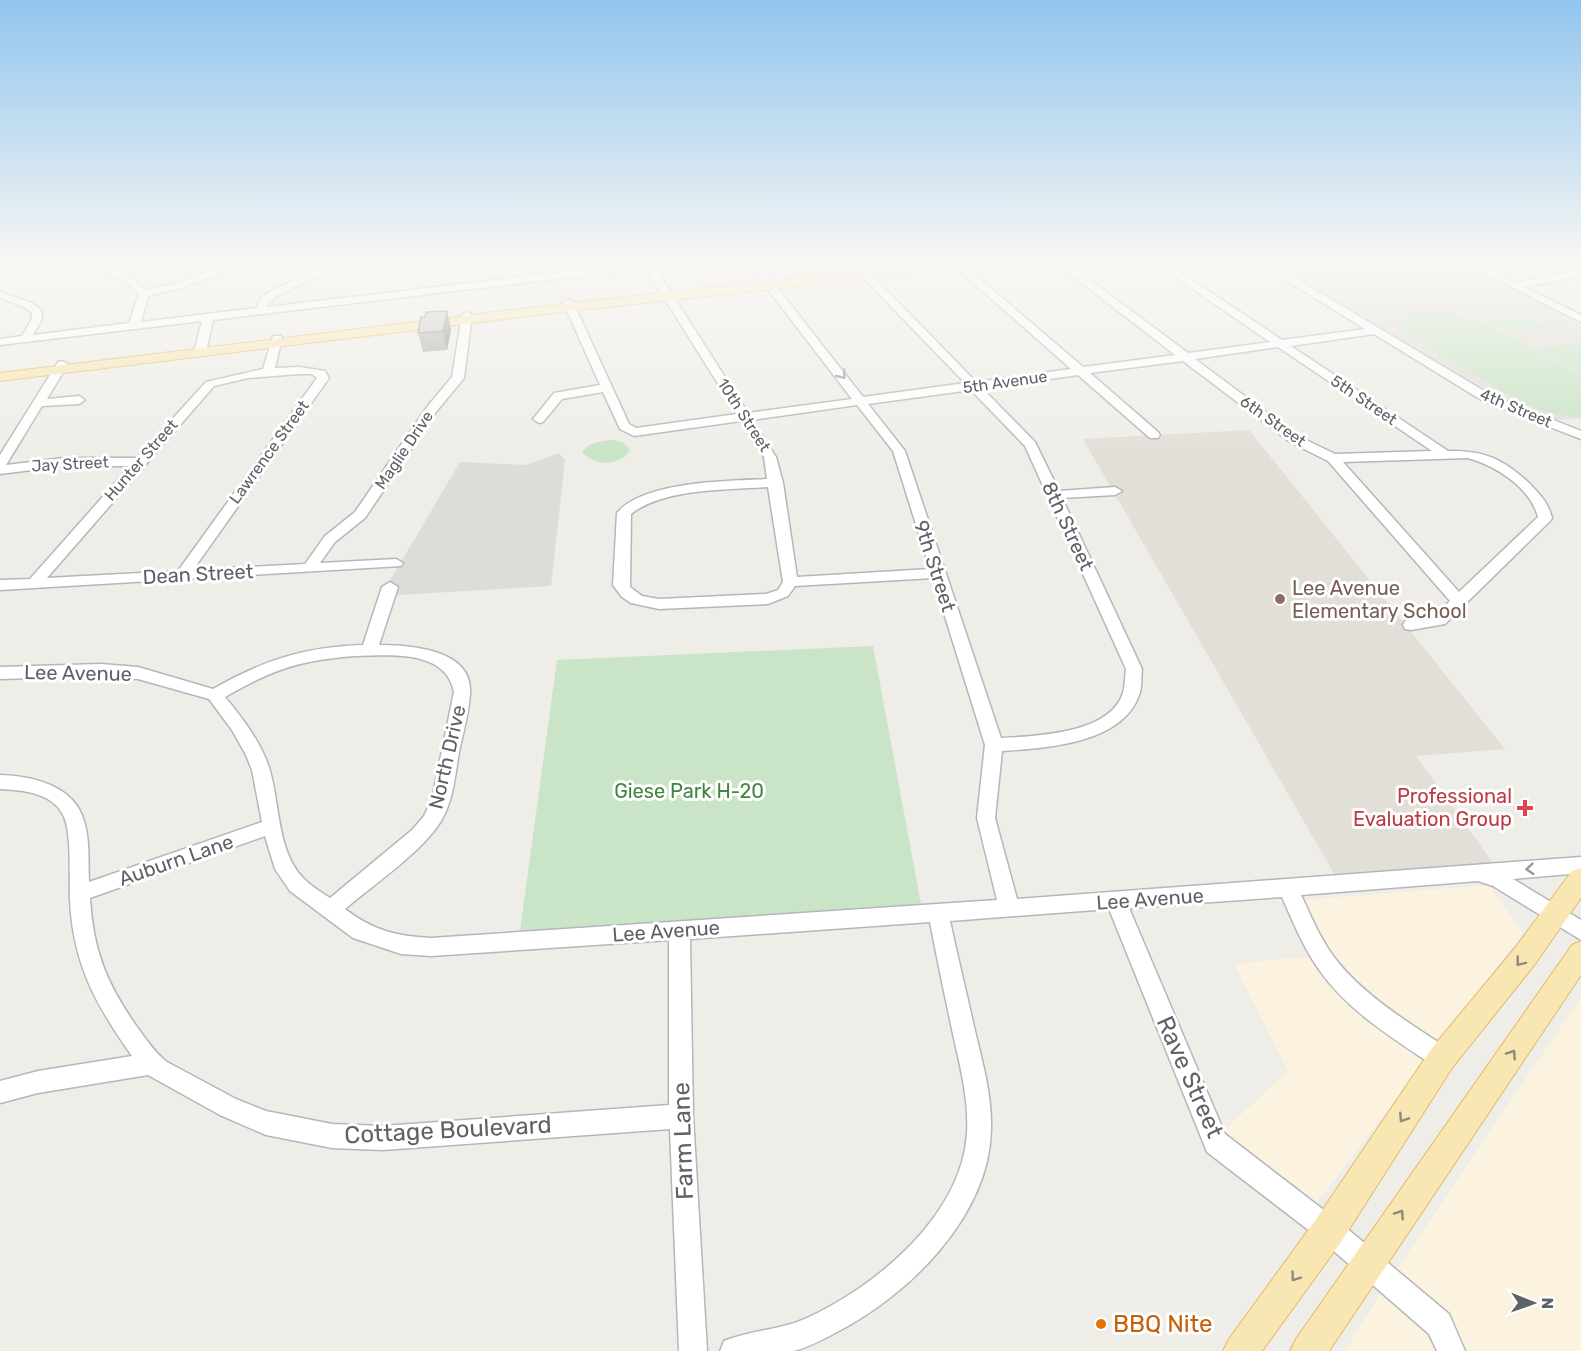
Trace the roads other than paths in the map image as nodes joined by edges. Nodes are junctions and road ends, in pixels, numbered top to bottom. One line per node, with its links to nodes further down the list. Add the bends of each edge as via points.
1 (31, 329): 15 (street)
2 (109, 329): 15 (street)
3 (205, 329): 19 (street)
4 (367, 329): 16 (main road)
5 (465, 329): 44 (street, Maglie Drive, via 458,378 431,410 360,515 330,539)
6 (579, 329): 27 (street)
7 (689, 329): 31 (street, 10th Street)
8 (805, 329): 29 (street, 9th Street, one-way to 29)
9 (918, 329): 26 (street, 8th Street)
10 (1032, 329): 23 (street)
11 (1147, 329): 20 (street, 6th Street)
12 (1258, 329): 18 (street, 5th Street)
13 (1372, 329): 14 (street, 4th Street)
14 (1375, 331): 18 (street, 5th Avenue); 34 (street, 4th Street, via 1487,398)
15 (26, 339): 17 (street)
16 (276, 340): 19 (main road); 24 (street)
17 (0, 342)
18 (1280, 344): 20 (street, 5th Avenue); 35 (street, 5th Street)
19 (201, 350): 21 (main road)
20 (1184, 357): 23 (street, 5th Avenue); 36 (street, 6th Street, via 1294,439)
21 (60, 367): 22 (main road); 25 (main road); 30 (street)
22 (0, 371)
23 (1081, 372): 26 (street, 5th Avenue); 33 (street)
24 (268, 373): 37 (street, Hunter Street, via 210,384); 46 (street, Lawrence Street, via 316,370 323,378)
25 (0, 377)
26 (973, 387): 29 (street, 5th Avenue); 42 (street, 8th Street, via 1031,445)
27 (605, 388): 31 (street, 5th Avenue, via 624,426 634,432); 32 (street, via 558,396)
28 (79, 400): 30 (street)
29 (863, 402): 31 (street, 5th Avenue); 45 (street, 9th Street, via 899,451)
30 (39, 403): 38 (street)
31 (746, 418): 40 (street, 10th Street, via 770,457)
32 (539, 419)
33 (1154, 435)
34 (1581, 435)
35 (1443, 453): 36 (street); 51 (street, via 1469,454 1507,470 1541,503 1545,518)
36 (1333, 458): 51 (street, 6th Street)
37 (139, 462): 39 (street, Jay Street, via 64,462); 48 (street, Hunter Street)
38 (0, 465)
39 (0, 470)
40 (776, 483): 47 (street, 10th Street); 47 (street, via 654,496 630,506 624,513 621,585 632,598 659,604 768,599 783,593)
41 (1115, 491): 42 (street)
42 (1053, 495): 56 (street, 8th Street, via 1129,653 1135,681 1127,705 1104,725 1078,735)
43 (396, 563): 44 (street, Dean Street)
44 (309, 568): 46 (street, Dean Street)
45 (937, 573): 47 (street); 56 (street, 9th Street)
46 (182, 575): 48 (street, Dean Street)
47 (790, 582)
48 (34, 583): 49 (street, Dean Street)
49 (0, 585)
50 (390, 587): 53 (street)
51 (1458, 601): 52 (street, via 1439,620)
52 (1411, 625)
53 (369, 650): 55 (street, North Drive, via 278,663); 65 (street, North Drive, via 410,651 435,657 454,670 462,692 441,799 432,820)
54 (0, 673): 55 (street, Lee Avenue, via 101,669 138,674)
55 (215, 695): 58 (street, Lee Avenue, via 255,755)
56 (994, 746): 66 (street, 9th Street, via 986,819)
57 (0, 782): 63 (street, Cottage Boulevard, via 36,786 58,796 72,814 77,831)
58 (272, 826): 63 (street, Auburn Lane); 65 (street, Lee Avenue, via 285,869 297,885)
59 (1581, 865): 60 (street, Lee Avenue, one-way to 60)
60 (1479, 873): 62 (street, Lee Avenue); 68 (street, Lee Avenue, via 1499,880)
61 (1581, 878): 68 (main road)
62 (1287, 889): 64 (street, Lee Avenue); 72 (street, via 1327,965 1342,983)
63 (81, 893): 73 (street, Cottage Boulevard, via 83,933 107,1002)
64 (1116, 902): 66 (street, Lee Avenue); 76 (street, Rave Street, via 1216,1143)
65 (331, 909): 69 (street, Lee Avenue, via 372,938 411,946)
66 (1009, 909): 67 (street, Lee Avenue)
67 (938, 914): 69 (street, Lee Avenue); 80 (street, via 978,1109 975,1159 953,1211 910,1264 855,1308 784,1341)
68 (1553, 914): 70 (street, Lee Avenue); 72 (main road, one-way to 72, via 1525,956)
69 (679, 930): 75 (street, Farm Lane)
70 (1581, 931)
71 (1581, 953): 77 (main road, one-way to 71)
72 (1442, 1058): 76 (main road, one-way to 76)
73 (151, 1064): 74 (street); 75 (street, Cottage Boulevard, via 228,1107 266,1123 332,1136 384,1138)
74 (0, 1092)
75 (681, 1116): 79 (street, Farm Lane)
76 (1329, 1230): 77 (street, Rave Street); 81 (main road, one-way to 81)
77 (1368, 1263): 78 (main road); 82 (street, Rave Street, via 1439,1324)
78 (1312, 1345)
79 (693, 1351)
80 (734, 1351)
81 (1241, 1351)
82 (1451, 1351)

